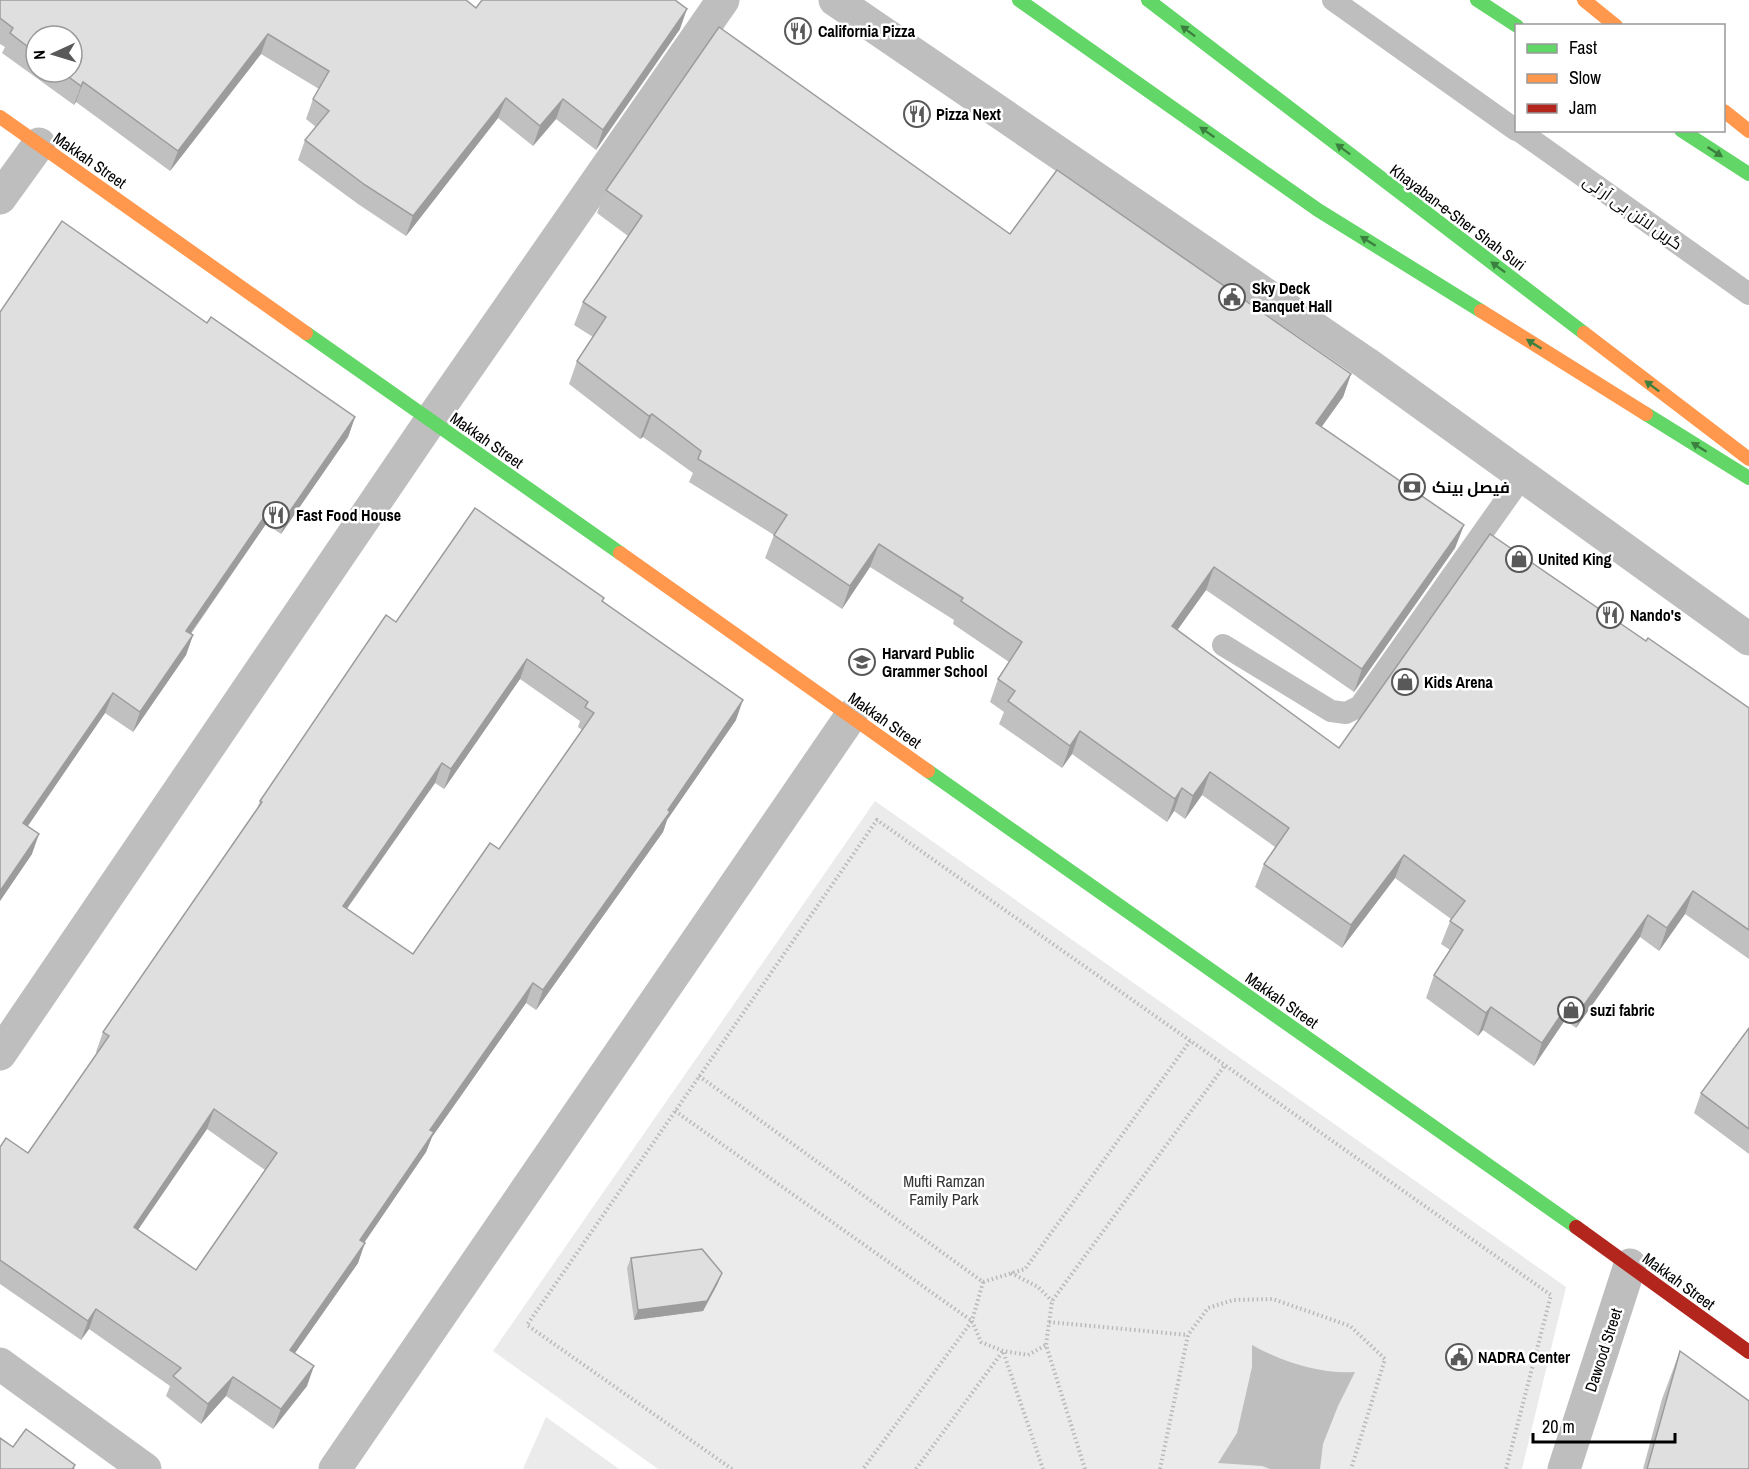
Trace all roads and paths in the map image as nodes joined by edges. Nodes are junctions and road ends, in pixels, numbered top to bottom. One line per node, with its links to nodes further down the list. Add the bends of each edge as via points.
1 (723, 0): 20 (street)
2 (835, 0): 22 (street, via 1366,363)
3 (1019, 0): 23 (street, one-way to 3, via 1318,210)
4 (1148, 0): 21 (street, Khayaban-e-Sher Shah Suri, one-way to 4)
5 (1333, 0): 12 (lane, گرین لائن بی آر ٹی)
6 (1477, 0): 9 (street)
7 (1584, 0): 8 (street)
8 (1614, 24)
9 (1515, 25)
10 (1725, 112): 13 (street)
11 (0, 117): 16 (street, Makkah Street)
12 (1515, 129)
13 (1749, 131)
14 (1520, 132): 19 (lane, گرین لائن بی آر ٹی)
15 (1684, 132): 17 (street, one-way to 17)
16 (39, 144): 18 (street); 20 (street, Makkah Street)
17 (1749, 174)
18 (0, 198)
19 (1749, 294)
20 (431, 420): 26 (street, Makkah Street); 28 (street)
21 (1749, 459)
22 (1522, 477): 24 (street); 25 (lane, via 1360,706 1346,713 1331,711)
23 (1749, 478)
24 (1749, 639)
25 (1223, 645)
26 (851, 716): 32 (street, Makkah Street); 44 (street)
27 (1190, 1041): 29 (path); 30 (path, via 876,820); 33 (path, via 1025,1269)
28 (0, 1054)
29 (1225, 1065): 35 (path); 52 (path, via 1551,1295)
30 (699, 1076): 31 (path); 34 (path)
31 (675, 1111): 36 (path); 45 (path, via 527,1325)
32 (1630, 1265): 41 (street, Makkah Street); 53 (street, Dawood Street)
33 (1011, 1273): 34 (path); 35 (path, via 1038,1287)
34 (984, 1282): 36 (path)
35 (1052, 1301): 37 (path)
36 (972, 1321): 40 (path, via 981,1342); 46 (path)
37 (1049, 1322): 38 (path); 39 (path)
38 (1188, 1335): 50 (path); 51 (path, via 1208,1308 1233,1300 1273,1299 1350,1326 1385,1359)
39 (1046, 1345): 40 (path, via 1028,1355); 49 (path)
40 (1004, 1351): 47 (path); 48 (path)
41 (1749, 1352)
42 (0, 1364): 43 (street)
43 (145, 1469)
44 (335, 1469)
45 (732, 1469)
46 (863, 1469)
47 (916, 1469)
48 (1043, 1469)
49 (1085, 1469)
50 (1160, 1469)
51 (1351, 1469)
52 (1506, 1469)
53 (1564, 1469)

